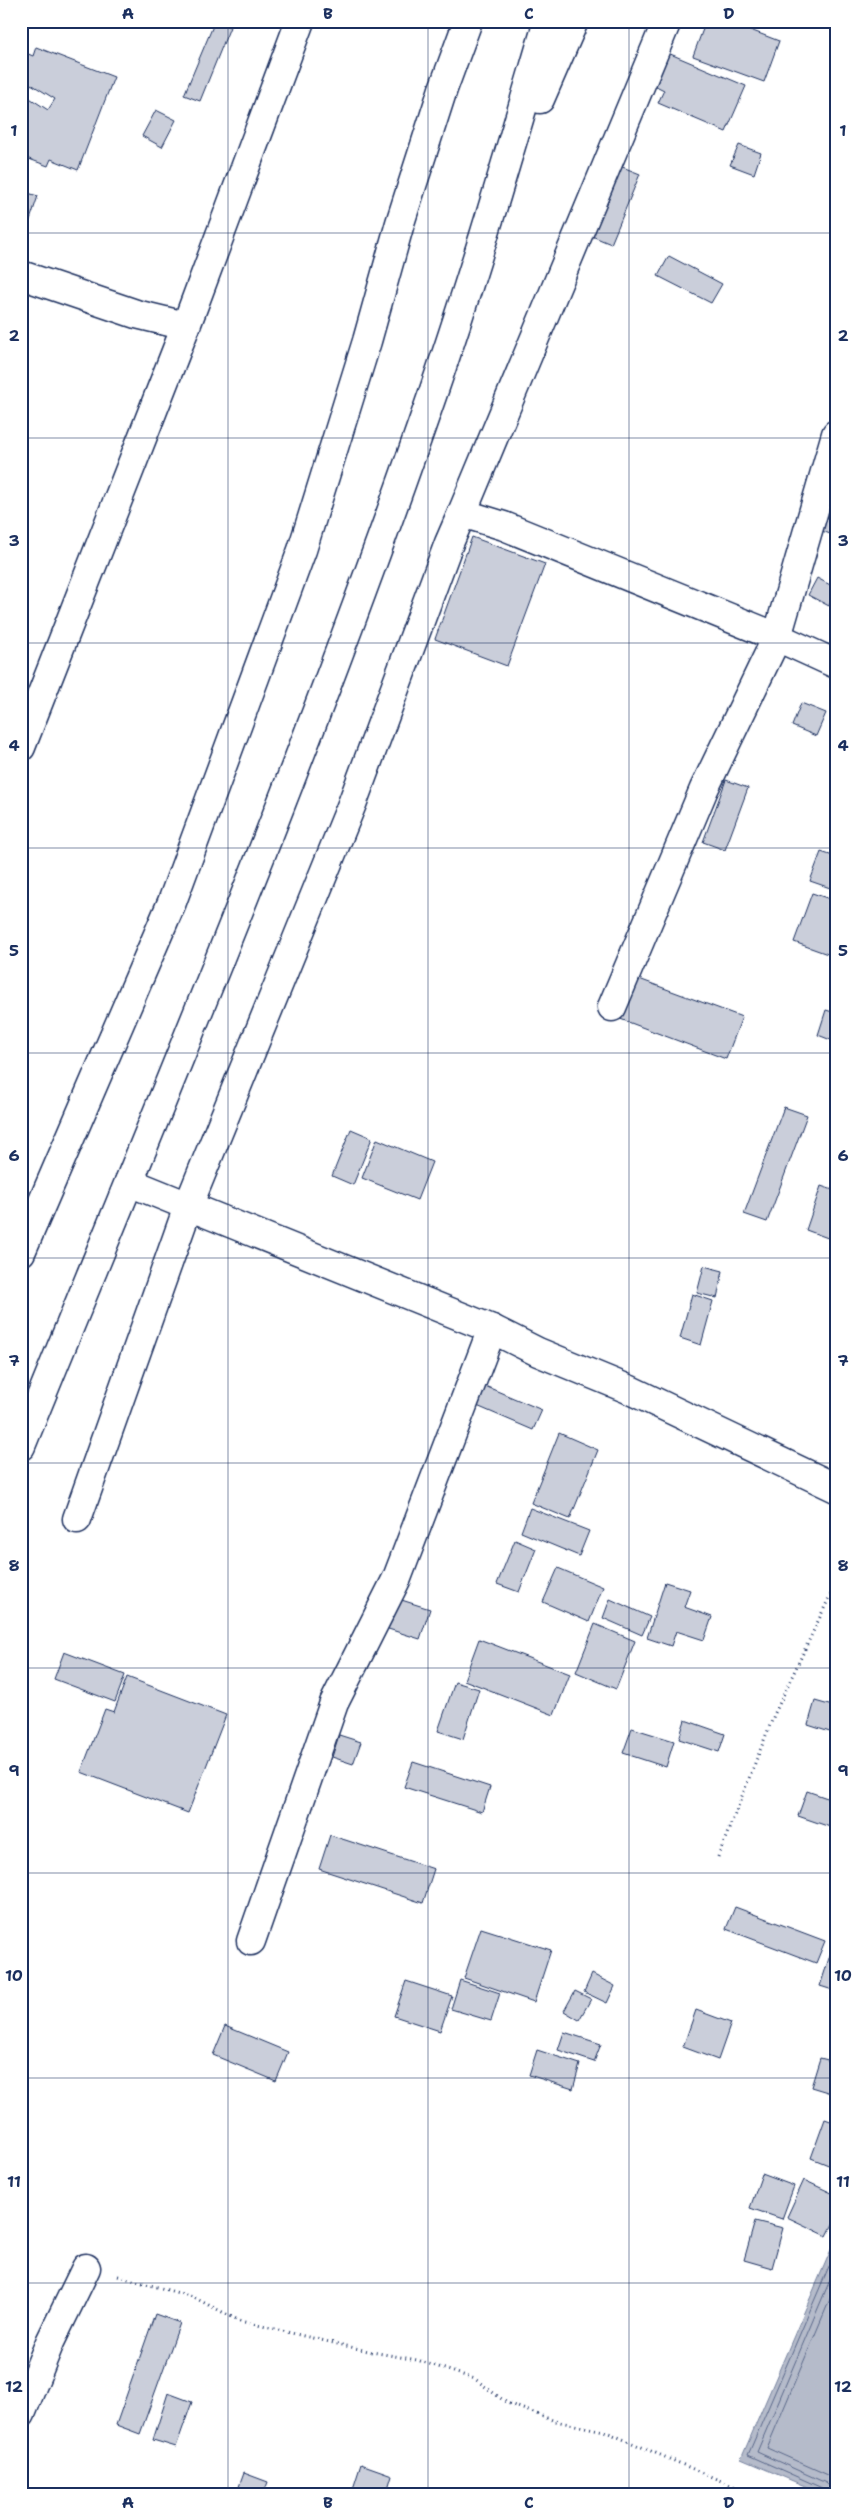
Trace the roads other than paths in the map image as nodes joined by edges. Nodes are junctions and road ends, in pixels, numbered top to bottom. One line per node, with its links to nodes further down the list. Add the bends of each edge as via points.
1 (300, 21): 10 (street)
2 (458, 21): 7 (street)
3 (468, 21): 7 (street)
4 (548, 21): 8 (street)
5 (574, 21): 8 (street)
6 (667, 21): 12 (street)
7 (443, 89): 19 (street, via 292,578 172,902)
8 (496, 199): 17 (street, via 433,393 279,814)
9 (21, 275): 10 (street, via 136,314)
10 (186, 326): 15 (street)
11 (836, 434): 13 (street)
12 (462, 513): 13 (street, via 504,526); 18 (street, via 352,804)
13 (777, 637): 14 (street); 16 (street, via 704,789)
14 (836, 664)
15 (21, 747)
16 (612, 1007)
17 (129, 1182): 18 (street); 21 (street)
18 (189, 1204): 20 (street); 23 (street)
19 (21, 1252)
20 (492, 1329): 22 (street, via 628,1389); 24 (street, via 397,1578 334,1703)
21 (21, 1446)
22 (836, 1488)
23 (77, 1519)
24 (251, 1941)
25 (86, 2268): 26 (street, via 50,2342)
26 (21, 2414)

